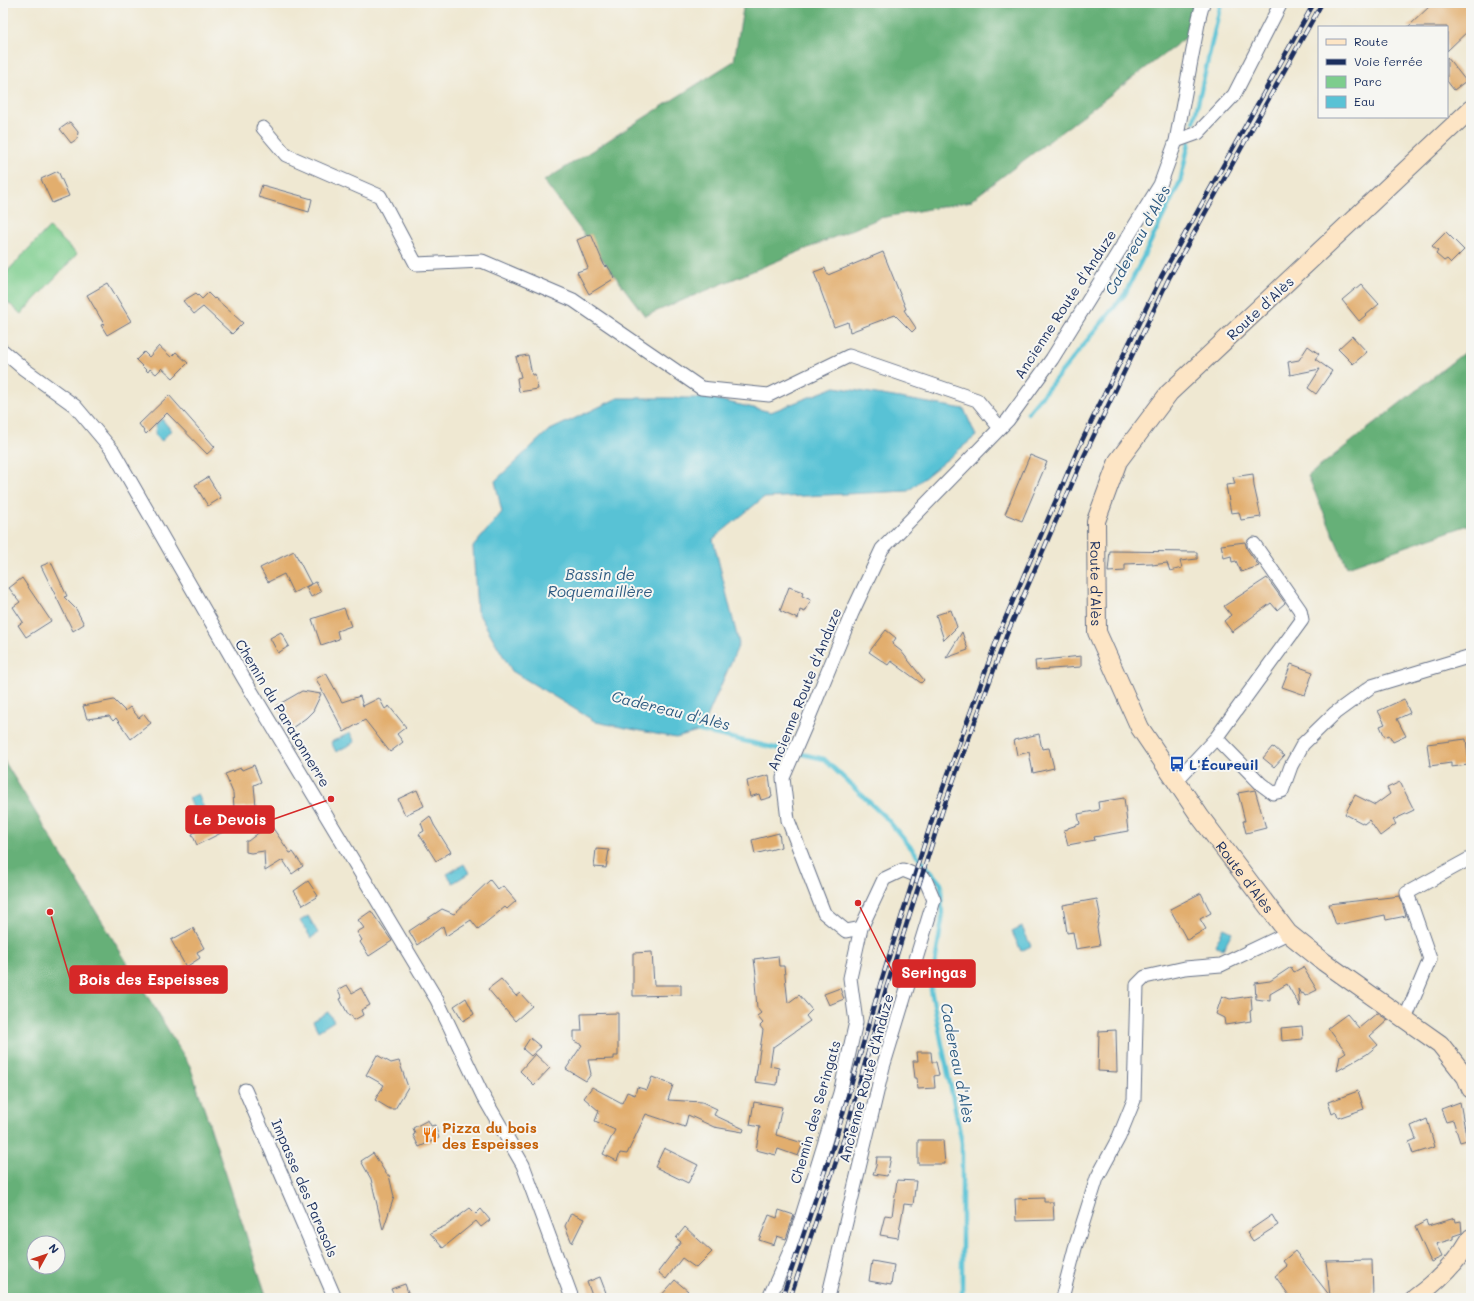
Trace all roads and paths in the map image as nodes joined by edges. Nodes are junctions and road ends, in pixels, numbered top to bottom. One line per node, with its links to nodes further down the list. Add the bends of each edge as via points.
1 (1203, 3): 5 (street, Ancienne Route d'Anduze)
2 (1281, 3): 5 (street, via 1234,95 1198,133)
3 (1471, 109): 11 (main road, Route d'Alès, via 1169,393 1118,461 1096,521 1097,632 1140,728)
4 (263, 128): 7 (street, via 286,155 380,196 416,264 482,261 573,300 701,388 769,395 849,356 977,400)
5 (1176, 141): 7 (street, Ancienne Route d'Anduze, via 1160,185 1052,359)
6 (3, 351): 20 (street, Chemin du Paratonnerre, via 75,406 113,451 248,685 437,1000 483,1096 523,1165)
7 (1000, 428): 13 (street, Ancienne Route d'Anduze, via 882,549 852,613 783,778 788,820 824,913 846,931)
8 (1254, 544): 10 (street, via 1300,610 1302,620)
9 (1471, 656): 10 (street, via 1372,686 1335,713 1303,744 1282,791 1273,793 1261,784)
10 (1216, 738): 11 (street)
11 (1176, 781): 14 (main road, Route d'Alès)
12 (1471, 858): 15 (street, via 1407,893 1430,959)
13 (861, 928): 21 (street, Chemin des Seringats, via 850,978 856,1022 840,1093 794,1242); 22 (street, Ancienne Route d'Anduze, via 884,879 903,870 925,879 934,900 883,1068)
14 (1288, 933): 15 (main road, Route d'Alès, via 1324,962); 23 (street, via 1221,965 1185,968 1145,977 1137,985 1134,1100 1097,1178)
15 (1405, 1019): 16 (main road, Route d'Alès, via 1440,1044 1466,1077)
16 (1471, 1089)
17 (245, 1090): 19 (street, Impasse des Parasols)
18 (1471, 1238): 24 (main road, via 1465,1249 1443,1274)
19 (335, 1298)
20 (572, 1298)
21 (769, 1298)
22 (828, 1298)
23 (1062, 1298)
24 (1415, 1298)

